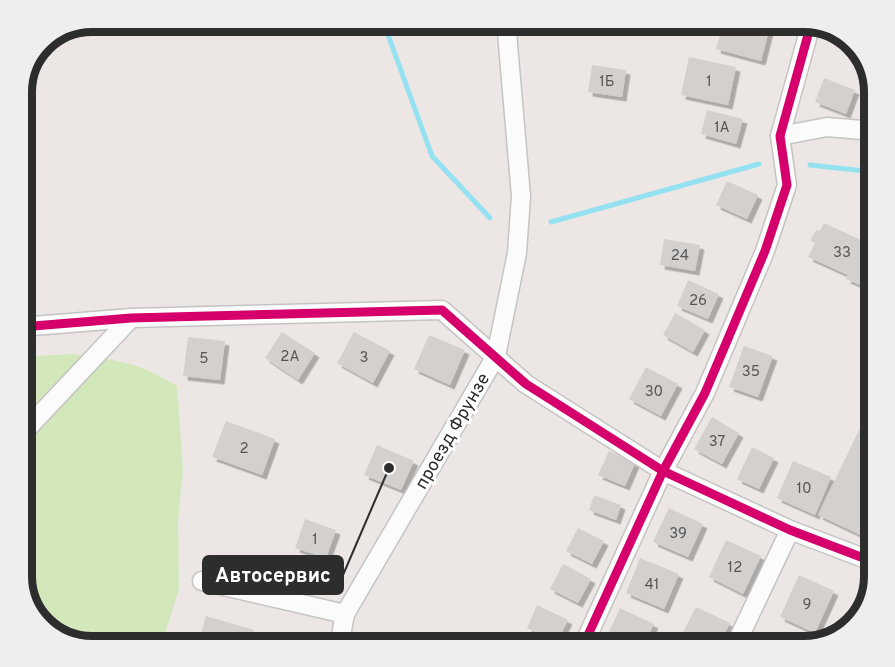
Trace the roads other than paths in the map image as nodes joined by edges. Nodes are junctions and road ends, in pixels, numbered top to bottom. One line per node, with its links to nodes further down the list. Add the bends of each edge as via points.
1 (507, 32): 7 (street, проезд Фрунзе, via 521,196 517,253)
2 (809, 32): 4 (street)
3 (864, 130): 4 (street, via 827,127)
4 (780, 136): 9 (street, via 787,185 765,251 705,393)
5 (131, 318): 6 (street); 7 (street, via 442,310); 8 (street)
6 (32, 326)
7 (496, 356): 9 (street, via 526,384); 13 (street, проезд Фрунзе)
8 (32, 423)
9 (663, 471): 10 (street); 15 (street)
10 (790, 530): 11 (street); 16 (street)
11 (864, 558)
12 (202, 581): 13 (street)
13 (345, 614): 14 (street, проезд Фрунзе)
14 (341, 636)
15 (588, 636)
16 (740, 636)

